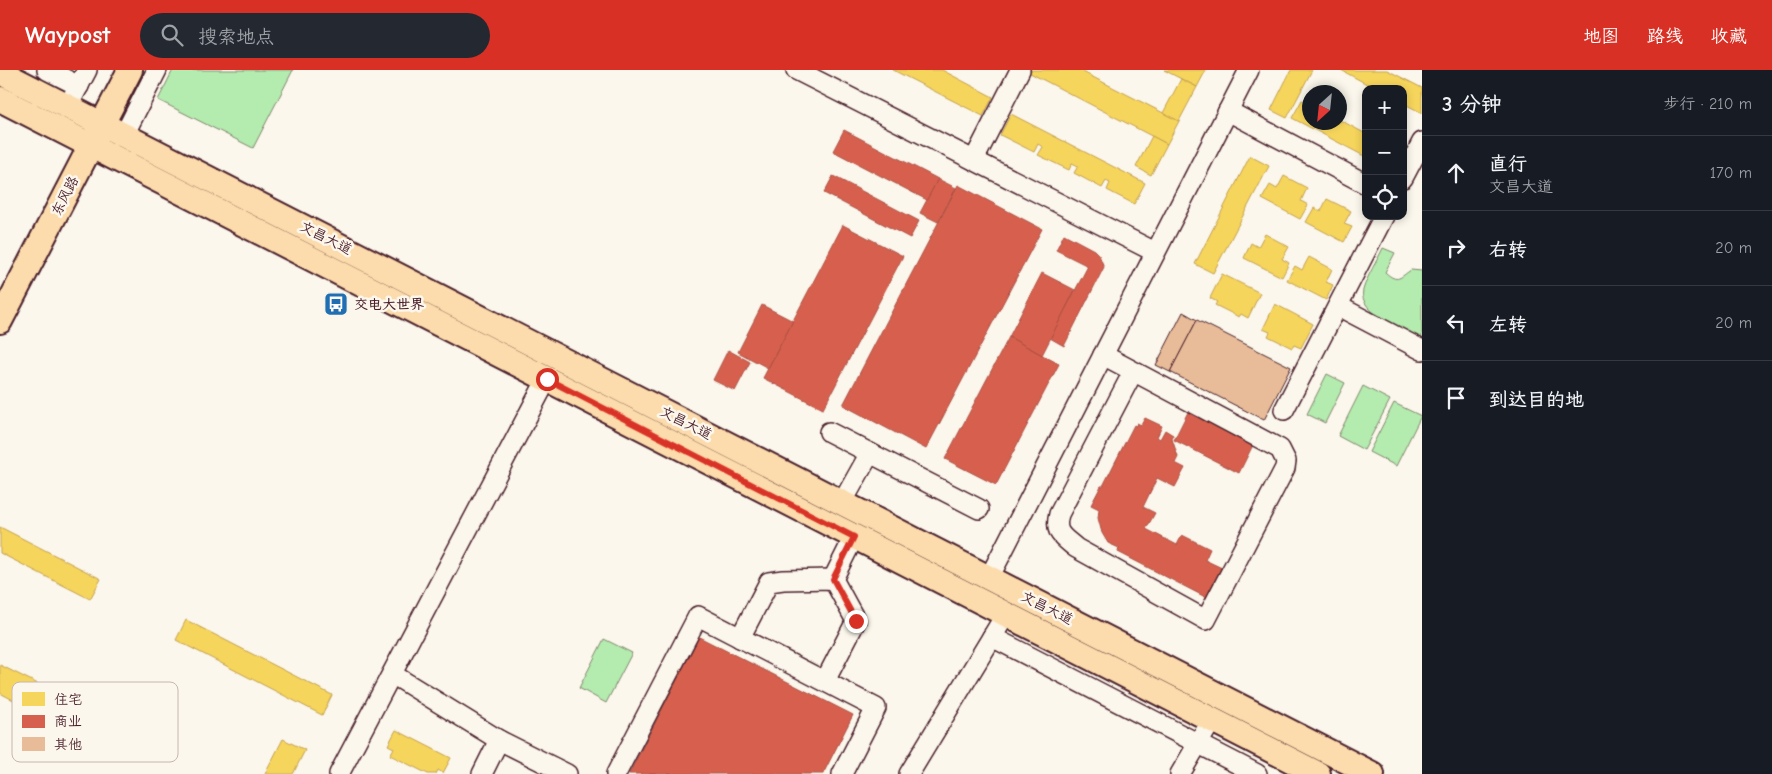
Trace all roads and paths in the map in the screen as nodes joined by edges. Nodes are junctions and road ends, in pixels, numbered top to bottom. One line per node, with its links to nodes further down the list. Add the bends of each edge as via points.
1 (47, 70): 10 (street)
2 (112, 70): 10 (main road, 东风路)
3 (130, 70): 10 (main road, 东风路)
4 (157, 70): 12 (street)
5 (796, 70): 15 (street)
6 (1020, 70): 15 (street)
7 (1249, 70): 11 (street)
8 (0, 72): 10 (main road, 文昌大道)
9 (0, 99): 13 (main road, 文昌大道)
10 (85, 101): 12 (main road, 文昌大道); 13 (main road, 东风路)
11 (1228, 111): 17 (street); 19 (street)
12 (124, 135): 30 (main road, 文昌大道)
13 (84, 142): 20 (main road, 东风路); 22 (main road, 东风路); 26 (main road, 文昌大道)
14 (1422, 142): 16 (street)
15 (974, 160): 19 (street)
16 (1405, 175)
17 (1362, 182)
18 (1382, 220): 21 (street)
19 (1155, 252): 24 (street)
20 (0, 287)
21 (1338, 306): 23 (street); 27 (street)
22 (0, 322)
23 (1422, 350)
24 (1103, 355): 25 (street); 33 (street)
25 (1133, 372): 25 (street, via 1280,449 1286,461 1286,468 1206,620 1076,548 1058,530 1059,514)
26 (547, 379): 32 (main road, 文昌大道); 38 (street)
27 (1284, 410)
28 (830, 432): 29 (street)
29 (870, 453): 30 (street); 31 (street)
30 (842, 503): 33 (main road, 文昌大道)
31 (979, 509)
32 (854, 537): 34 (street); 35 (main road, 文昌大道)
33 (989, 578): 52 (main road, 文昌大道)
34 (833, 579): 37 (street, via 768,582); 39 (street, via 856,621)
35 (1006, 614): 36 (street); 40 (main road, 文昌大道)
36 (992, 637): 42 (street); 49 (street)
37 (740, 638): 39 (street); 47 (street, via 698,616)
38 (392, 674): 41 (street); 44 (street)
39 (825, 681): 48 (street, via 876,708)
40 (1212, 720): 42 (street); 43 (main road, 文昌大道)
41 (499, 740): 45 (street); 46 (street)
42 (1198, 743): 50 (street); 51 (street)
43 (1315, 773)
44 (339, 774)
45 (482, 774)
46 (567, 774)
47 (616, 774)
48 (842, 774)
49 (909, 774)
50 (1180, 774)
51 (1257, 774)
52 (1372, 774)

